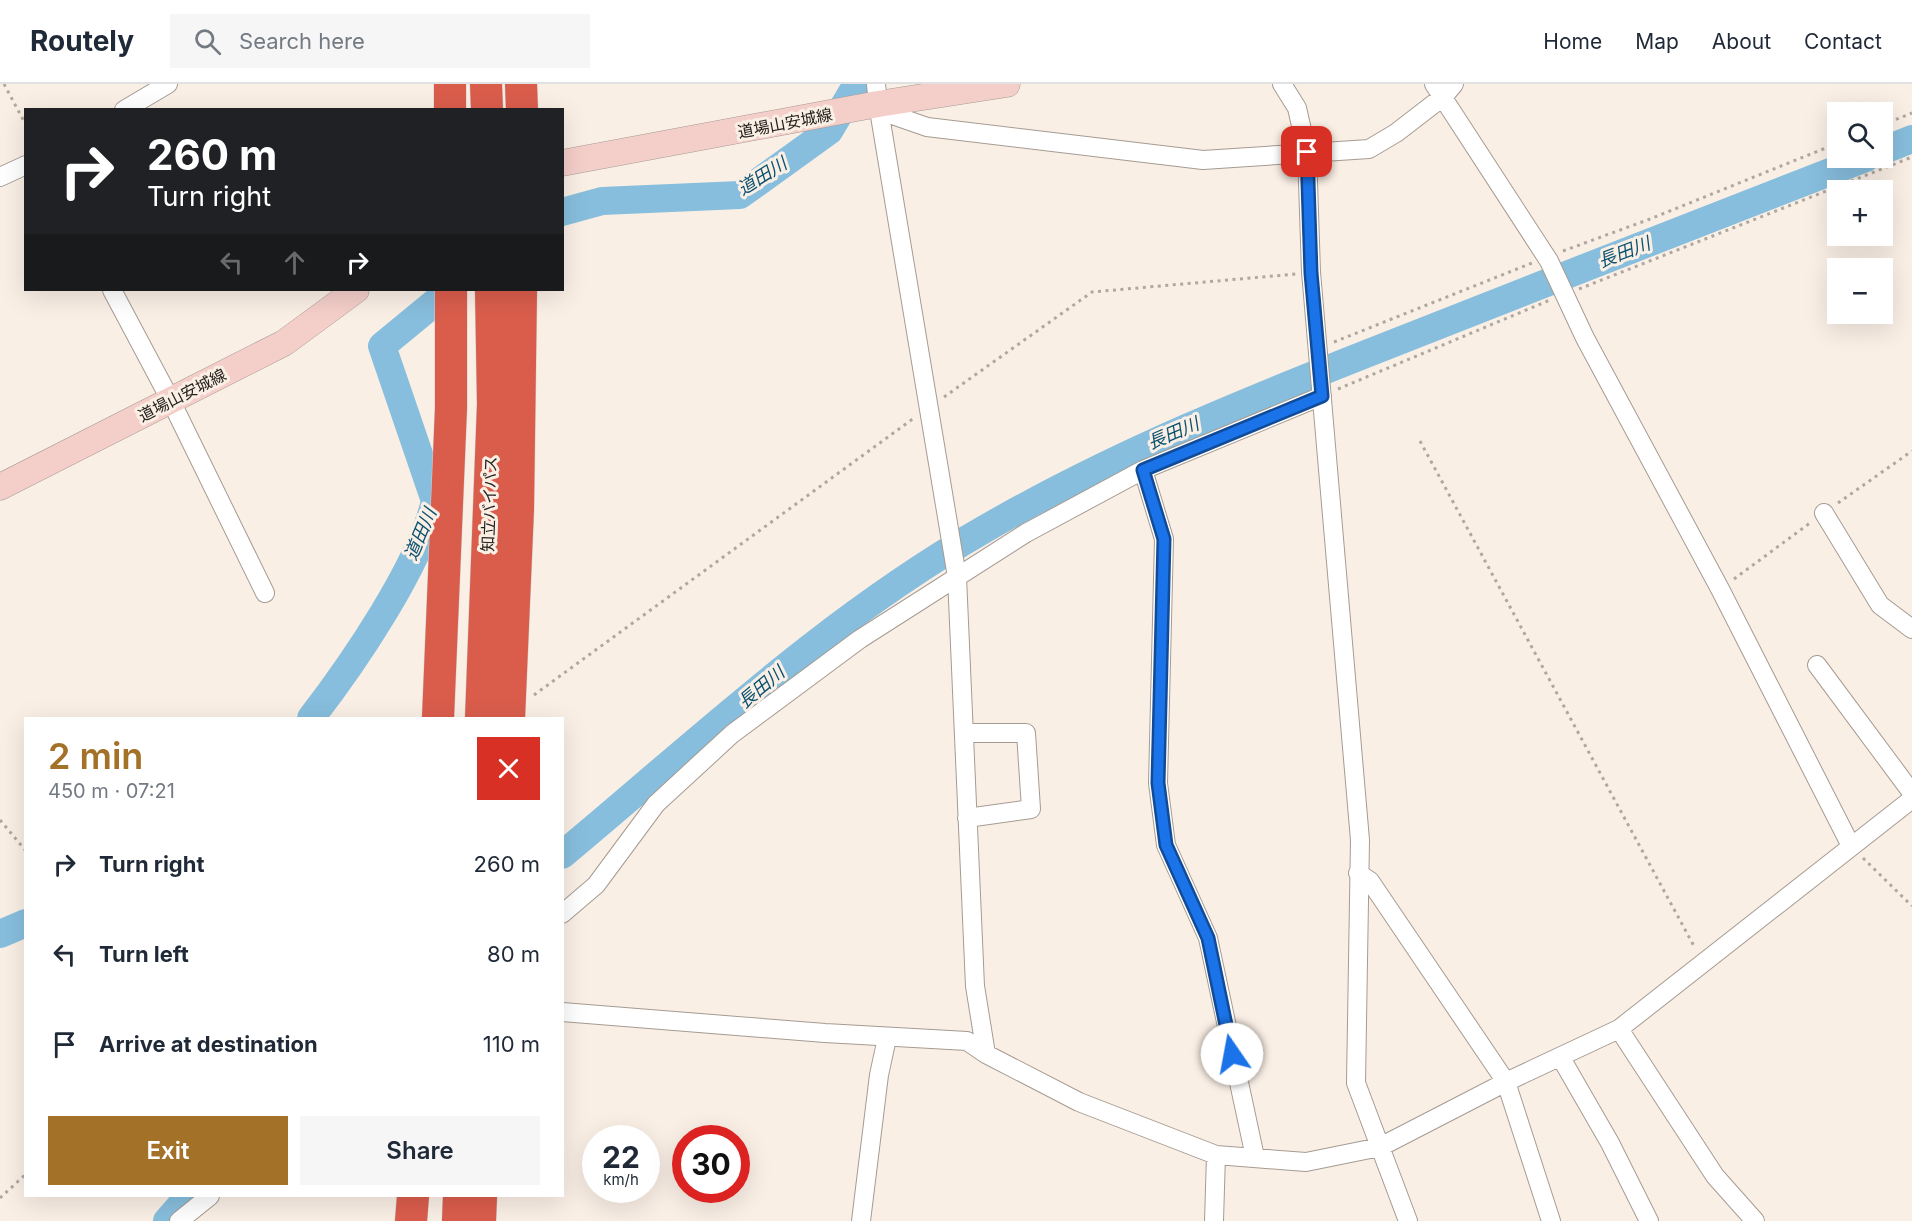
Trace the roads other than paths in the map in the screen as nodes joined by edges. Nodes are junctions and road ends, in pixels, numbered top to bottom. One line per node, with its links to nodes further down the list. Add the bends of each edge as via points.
1 (168, 84): 10 (street)
2 (450, 84): 11 (highway)
3 (472, 84): 12 (highway)
4 (486, 84): 13 (highway)
5 (521, 84): 14 (highway)
6 (1007, 84): 9 (main road, 道場山安城線)
7 (1282, 84): 15 (street, via 1297,108)
8 (1444, 88): 15 (street, via 1396,133 1369,149); 42 (street, via 1547,259)
9 (878, 100): 15 (street, via 927,127 1203,160); 16 (main road, 道場山安城線); 30 (street)
10 (127, 108)
11 (450, 108)
12 (472, 108)
13 (487, 108)
14 (522, 108)
15 (1307, 152): 25 (street, via 1311,273)
16 (564, 163)
17 (24, 166): 18 (street)
18 (0, 177)
19 (113, 291): 26 (street)
20 (355, 291): 26 (main road, 道場山安城線, via 284,343)
21 (451, 291): 35 (highway, via 451,408)
22 (473, 291): 36 (highway, 知立バイパス, via 473,437)
23 (491, 291): 37 (highway, 知立バイパス, via 493,404)
24 (521, 291): 34 (highway)
25 (1322, 396): 27 (street); 43 (street, via 1360,840)
26 (171, 401): 28 (main road, 道場山安城線); 31 (street)
27 (1143, 470): 30 (street, via 1026,533); 53 (street, via 1164,539 1158,783 1166,845 1208,938)
28 (0, 487)
29 (1824, 513): 32 (street, via 1880,605)
30 (957, 577): 38 (street); 44 (street, via 860,639 732,734 656,804 596,885)
31 (265, 593)
32 (1912, 629)
33 (1817, 665): 39 (street)
34 (519, 709)
35 (438, 717)
36 (462, 717)
37 (481, 717)
38 (964, 733): 41 (street); 41 (street, via 1026,733 1031,809)
39 (1912, 793)
40 (1912, 799): 42 (street)
41 (968, 818): 48 (street, via 975,986)
42 (1851, 846): 46 (street)
43 (1358, 873): 50 (street, via 1370,881); 51 (street, via 1356,1083)
44 (564, 912)
45 (564, 1012): 47 (street)
46 (1619, 1029): 49 (street); 69 (street, via 1715,1176)
47 (887, 1038): 48 (street, via 967,1041); 64 (street)
48 (986, 1054): 52 (street, via 1079,1102)
49 (1561, 1058): 50 (street); 68 (street)
50 (1506, 1082): 51 (street); 67 (street)
51 (1380, 1147): 53 (street, via 1306,1162); 66 (street)
52 (1216, 1155): 53 (street); 65 (street)
53 (1255, 1157)
54 (209, 1197): 59 (street)
55 (412, 1197): 60 (highway)
56 (432, 1197): 61 (highway)
57 (459, 1197): 62 (highway)
58 (481, 1197): 63 (highway)
59 (179, 1221)
60 (411, 1221)
61 (430, 1221)
62 (458, 1221)
63 (480, 1221)
64 (861, 1221)
65 (1214, 1221)
66 (1408, 1221)
67 (1551, 1221)
68 (1649, 1221)
69 (1755, 1221)

